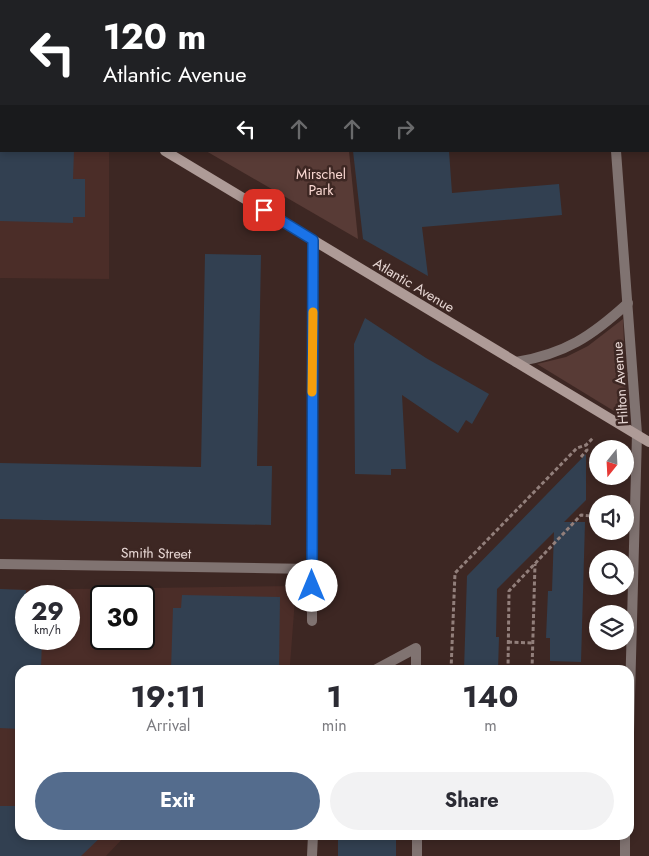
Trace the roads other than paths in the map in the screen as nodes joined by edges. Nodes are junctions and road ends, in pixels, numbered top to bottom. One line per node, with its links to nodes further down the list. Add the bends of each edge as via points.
1 (167, 152): 3 (street, Atlantic Avenue)
2 (616, 152): 4 (street, Hilton Avenue)
3 (313, 240): 5 (street, Atlantic Avenue); 9 (street)
4 (628, 303): 5 (street, via 597,330 571,346); 6 (street, Hilton Avenue)
5 (516, 362): 6 (street, Atlantic Avenue)
6 (637, 434): 7 (street, Atlantic Avenue); 13 (street, Hilton Avenue)
7 (649, 442)
8 (0, 564): 9 (street, Smith Street)
9 (312, 569): 10 (street)
10 (312, 620)
11 (384, 665): 12 (street, via 416,648)
12 (416, 665)
13 (631, 665)
14 (313, 840): 17 (street)
15 (417, 840): 18 (street)
16 (625, 840): 19 (street)
17 (312, 856)
18 (417, 856)
19 (625, 856)

